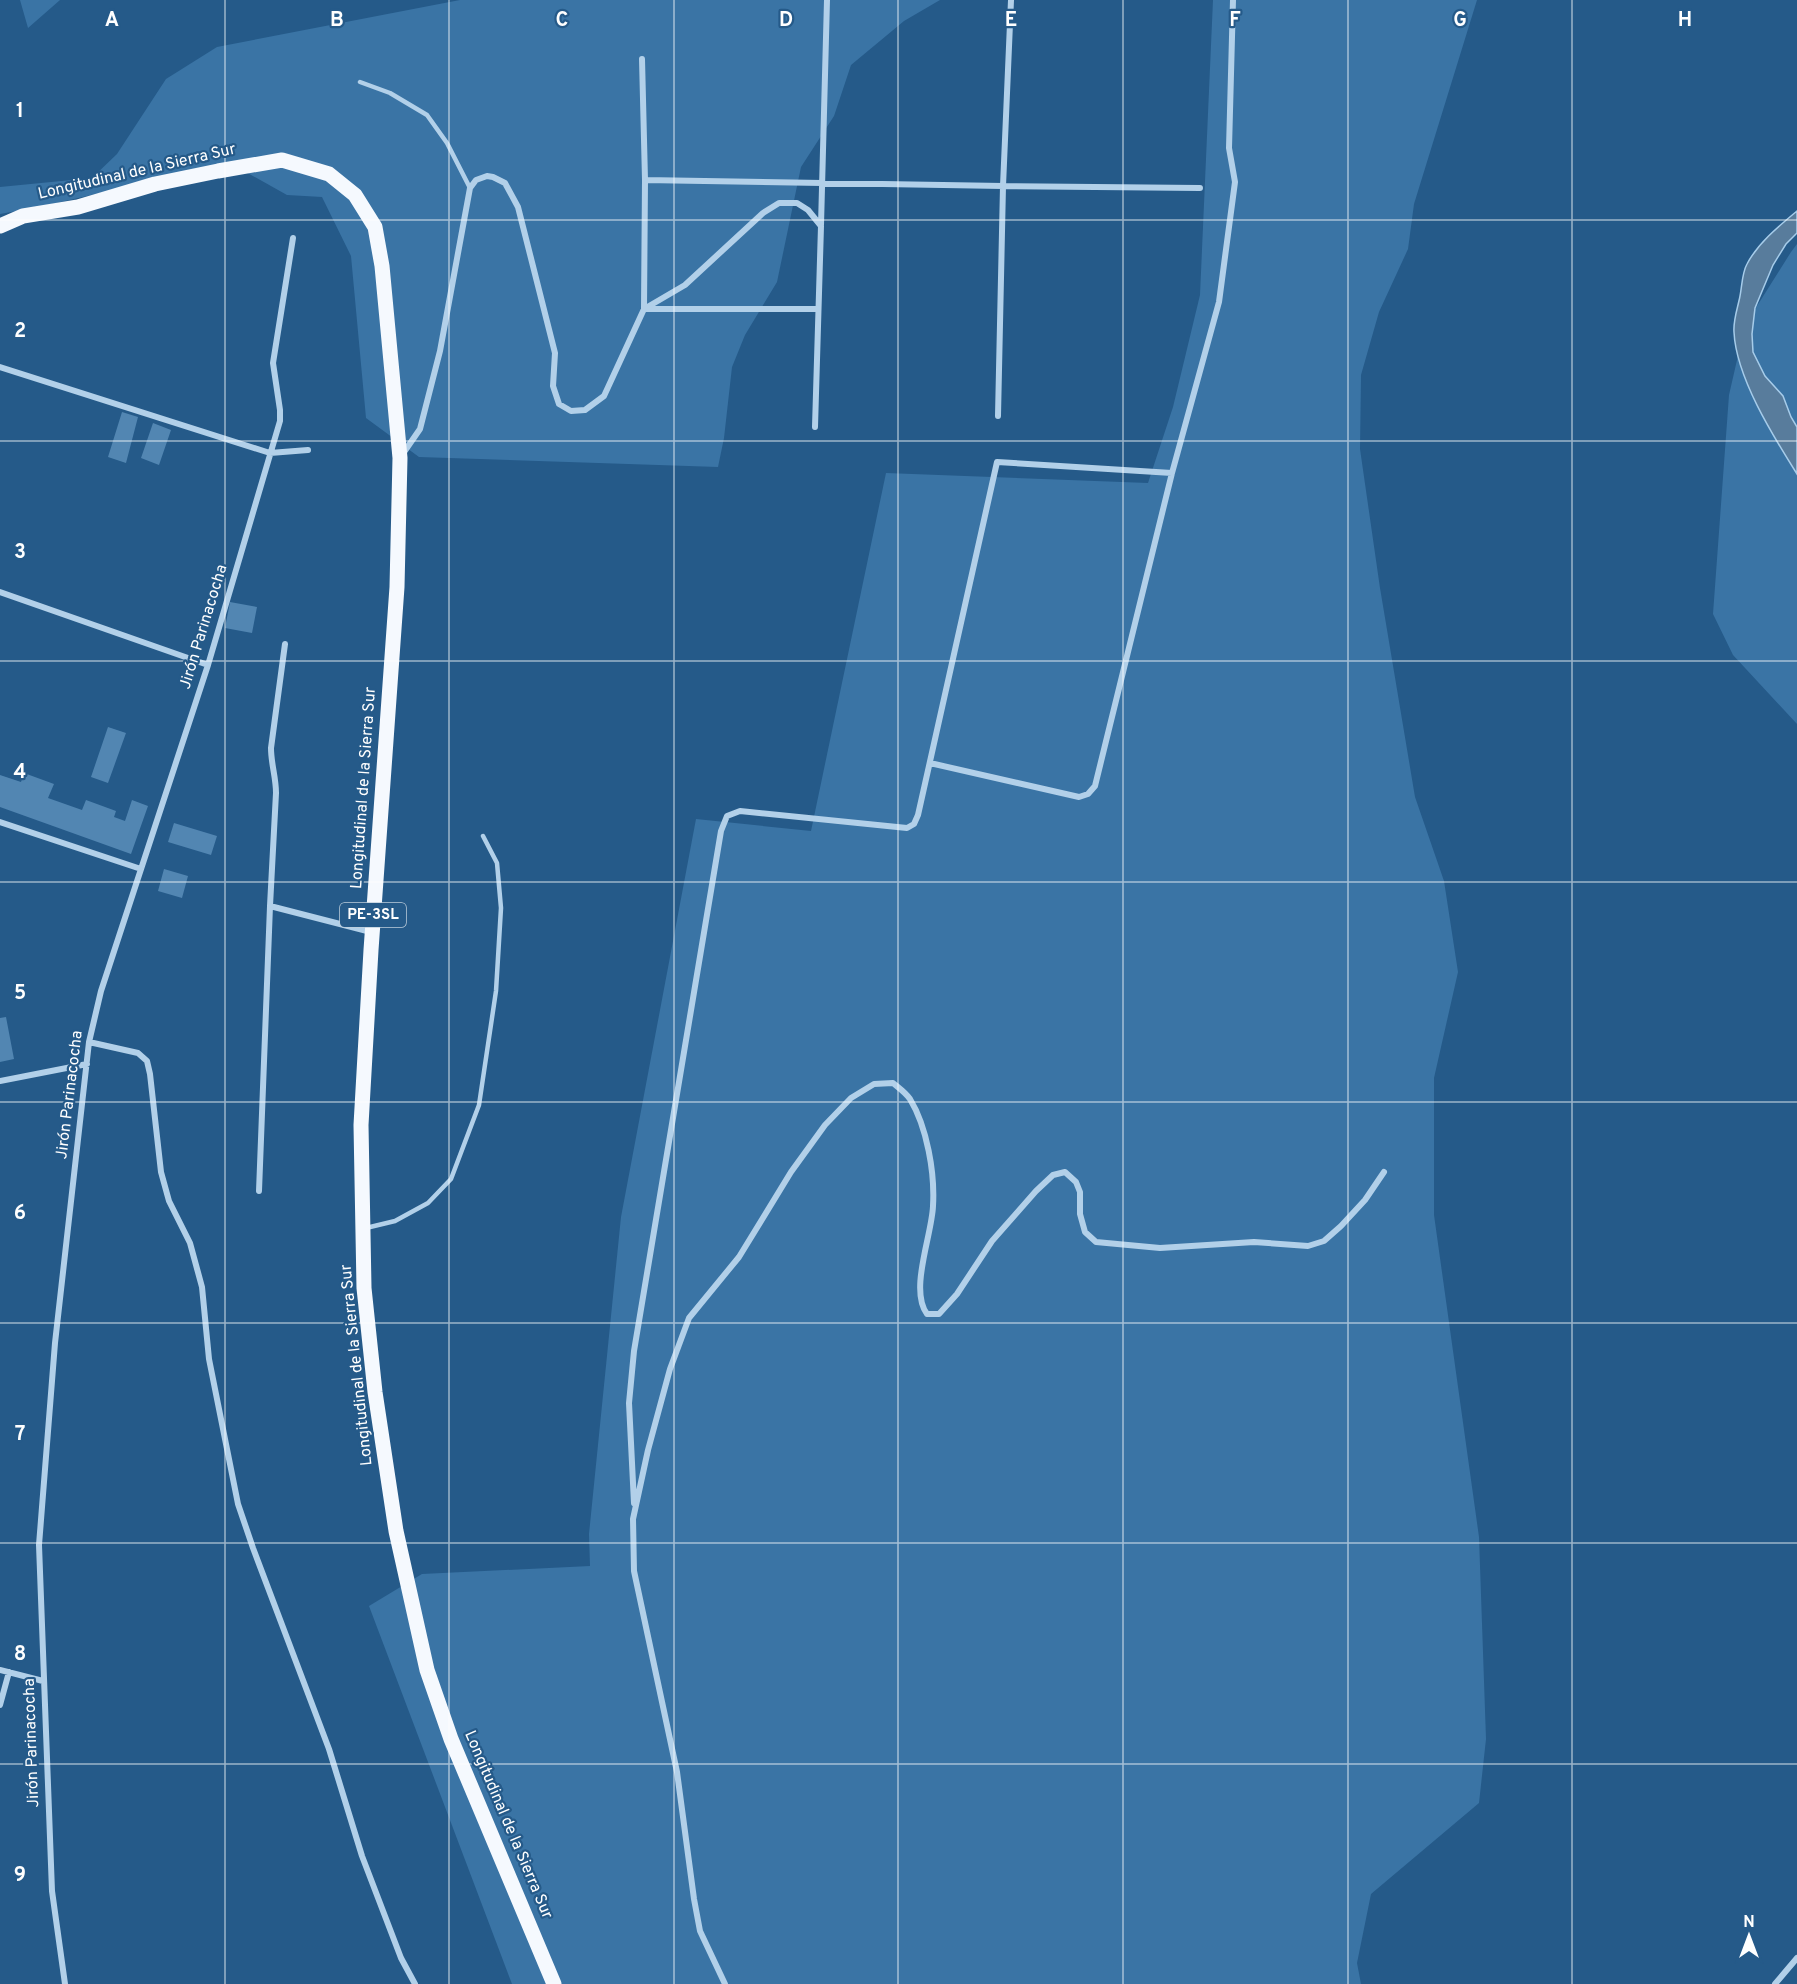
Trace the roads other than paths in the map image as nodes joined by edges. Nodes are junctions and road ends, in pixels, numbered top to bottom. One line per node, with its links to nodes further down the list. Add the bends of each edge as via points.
1 (827, 0): 7 (street)
2 (1011, 0): 8 (street)
3 (1233, 0): 22 (street, via 1229,148 1235,182 1220,302)
4 (642, 59): 6 (street)
5 (360, 82): 9 (lane, via 390,93 428,115)
6 (645, 180): 7 (street); 14 (street)
7 (822, 183): 8 (street); 12 (street)
8 (1003, 186): 10 (street); 17 (street)
9 (470, 188): 14 (street, via 476,180 493,177 505,183 518,207 555,353 554,386 559,404 571,411 585,410 604,396); 21 (street, via 440,351 420,429)
10 (1200, 188)
11 (0, 226): 21 (main road, Longitudinal de la Sierra Sur / PE-3SL, via 23,216 78,207 155,184 282,160 329,174 355,195 375,227)
12 (821, 226): 14 (street, via 797,203 779,203 685,285); 15 (street)
13 (293, 238): 20 (street, Jirón Parinacocha, via 274,347 280,421)
14 (644, 309): 15 (street)
15 (818, 309): 18 (street)
16 (0, 368): 20 (street)
17 (998, 417)
18 (815, 427)
19 (308, 450): 20 (street)
20 (270, 453): 25 (street, Jirón Parinacocha)
21 (400, 458): 31 (main road, Longitudinal de la Sierra Sur / PE-3SL, via 397,587)
22 (1172, 473): 26 (street, via 997,462); 26 (street, via 1095,786 1079,797)
23 (0, 592): 25 (street)
24 (285, 644): 30 (street, via 271,748 276,793)
25 (208, 665): 29 (street, Jirón Parinacocha)
26 (930, 763): 38 (street, via 918,815 907,828 740,811 727,816 721,831 634,1351 629,1403)
27 (0, 822): 29 (street)
28 (483, 836): 37 (lane, via 497,863 501,908 496,992 479,1105 451,1179 428,1203 395,1221)
29 (141, 869): 32 (street, Jirón Parinacocha, via 101,991)
30 (270, 906): 31 (street); 36 (street)
31 (372, 933): 37 (main road, Longitudinal de la Sierra Sur / PE-3SL, via 361,1125)
32 (89, 1042): 33 (street, Jirón Parinacocha); 45 (street, via 138,1053 147,1061 161,1172 169,1201 190,1243 202,1287 209,1359 238,1504 329,1749 362,1857)
33 (87, 1064): 34 (street); 41 (street, Jirón Parinacocha, via 55,1342 39,1545)
34 (0, 1081)
35 (1384, 1172): 38 (street, via 1365,1200 1324,1241 1308,1246 1254,1242 1160,1248 1096,1242 1085,1232 1076,1182 1065,1172 1053,1175 992,1241 939,1314 927,1314 922,1307 921,1282 933,1207 931,1166 921,1121 909,1096 893,1083 874,1084 851,1098 825,1125 739,1257 689,1318 670,1369)
36 (259, 1191)
37 (364, 1228): 46 (main road, Longitudinal de la Sierra Sur / PE-3SL, via 364,1288 381,1436 396,1531 427,1670 451,1739)
38 (634, 1512): 47 (street, via 634,1571 677,1772 700,1931)
39 (0, 1670): 40 (street)
40 (9, 1672): 41 (street); 42 (street)
41 (43, 1682): 44 (street, Jirón Parinacocha, via 52,1891)
42 (0, 1705)
43 (1797, 1958): 48 (street)
44 (65, 1984)
45 (415, 1984)
46 (554, 1984)
47 (725, 1984)
48 (1775, 1984)

